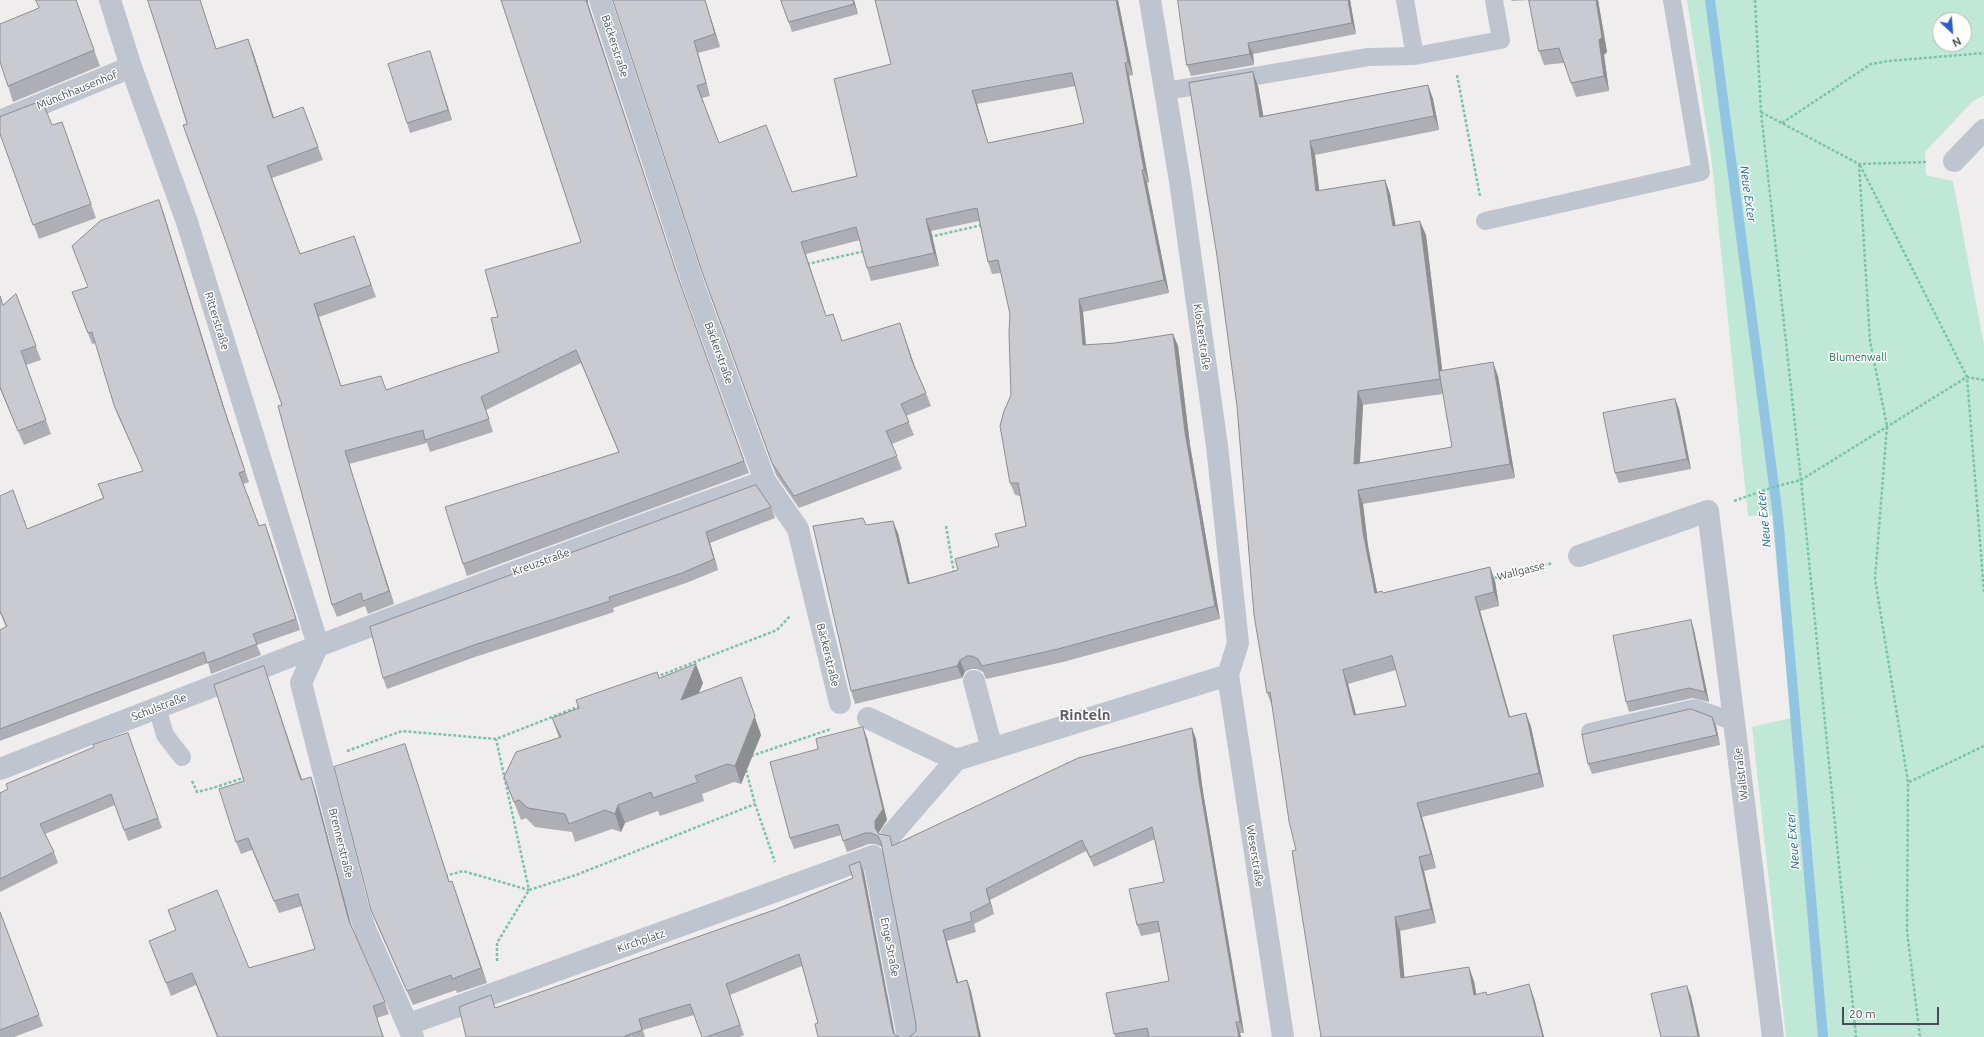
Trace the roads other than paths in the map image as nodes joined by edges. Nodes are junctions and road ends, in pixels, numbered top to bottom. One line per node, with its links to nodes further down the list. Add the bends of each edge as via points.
1 (110, 0): 8 (street, Ritterstraße)
2 (600, 0): 14 (street, Bäckerstraße, via 695,289)
3 (1150, 0): 9 (street, Klosterstraße)
4 (1404, 0): 7 (lane)
5 (1494, 0): 7 (lane, via 1501,40)
6 (1672, 0): 13 (lane, via 1701,172)
7 (1415, 56): 9 (lane, via 1368,57)
8 (131, 67): 10 (street, Münchhausenhof); 16 (street, Ritterstraße, via 186,222)
9 (1166, 91): 17 (street, Klosterstraße, via 1217,446 1238,643)
10 (0, 121)
11 (1984, 130): 12 (street)
12 (1954, 161)
13 (1485, 221)
14 (765, 482): 16 (street, Kreuzstraße, via 597,541); 19 (street, Bäckerstraße, via 798,529)
15 (1579, 556): 22 (street, Wallstraße, via 1708,511)
16 (318, 645): 20 (street, Schulstraße); 30 (street, Brennerstraße, via 300,683 363,923)
17 (1228, 675): 24 (street); 32 (street, Weserstraße)
18 (974, 682): 24 (street)
19 (840, 703)
20 (157, 707): 25 (lane, via 165,735); 27 (street, Schulstraße)
21 (868, 718): 26 (street)
22 (1735, 722): 23 (lane, via 1694,708); 33 (street, Wallstraße)
23 (1590, 732)
24 (992, 749): 26 (street)
25 (182, 757)
26 (956, 760): 28 (street)
27 (0, 768)
28 (891, 835)
29 (873, 856): 30 (street, Kirchplatz, via 497,992); 31 (street, Enge Straße)
30 (411, 1030)
31 (908, 1037)
32 (1283, 1037)
33 (1773, 1037)

